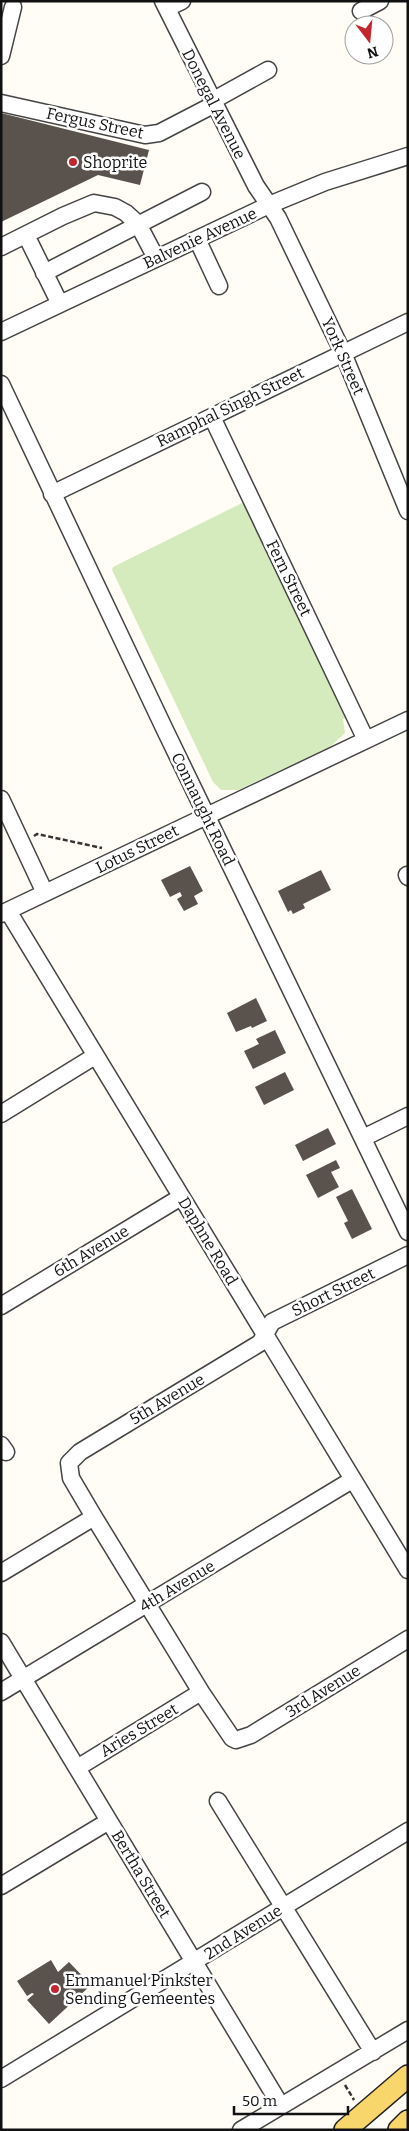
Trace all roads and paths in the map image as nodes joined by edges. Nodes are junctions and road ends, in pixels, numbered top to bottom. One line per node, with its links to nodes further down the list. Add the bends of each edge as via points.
1 (182, 1): 3 (street)
2 (380, 1): 5 (street)
3 (165, 5): 8 (street, Donegal Avenue)
4 (13, 7): 6 (street)
5 (361, 11)
6 (1, 56)
7 (268, 70): 8 (street, Fergus Street)
8 (212, 102): 9 (street, Fergus Street, via 158,133 145,135); 12 (street, Donegal Avenue)
9 (1, 103)
10 (406, 156): 12 (street, Balvenie Avenue)
11 (202, 192): 13 (street)
12 (269, 205): 15 (street, Balvenie Avenue); 23 (street, York Street)
13 (138, 224): 14 (street, via 114,207 94,203); 17 (street); 18 (street)
14 (26, 235): 16 (street); 18 (street)
15 (197, 239): 17 (street, Balvenie Avenue); 19 (street)
16 (1, 247)
17 (156, 258): 20 (street, Balvenie Avenue)
18 (44, 273): 20 (street)
19 (219, 286)
20 (60, 304): 22 (street, Balvenie Avenue)
21 (408, 322): 23 (street, Ramphal Singh Street)
22 (1, 332)
23 (343, 353): 25 (street, Ramphal Singh Street); 27 (street, York Street)
24 (1, 384): 26 (street, Connaught Road)
25 (212, 417): 26 (street, Ramphal Singh Street); 29 (street, Fern Street)
26 (52, 494): 31 (street, Connaught Road)
27 (408, 511)
28 (408, 720): 29 (street, Lotus Street)
29 (366, 740): 31 (street, Lotus Street)
30 (1, 799): 32 (street)
31 (207, 816): 33 (street, Lotus Street); 39 (street, Connaught Road)
32 (21, 842): 33 (path, via 37,834 110,850); 34 (street)
33 (115, 859): 34 (street, Lotus Street)
34 (45, 893): 35 (street, Lotus Street)
35 (5, 912): 36 (street, Daphne Road)
36 (95, 1056): 37 (street); 40 (street, Daphne Road)
37 (1, 1114)
38 (408, 1116): 39 (street)
39 (363, 1138): 41 (street, Connaught Road)
40 (182, 1197): 43 (street, 6th Avenue); 44 (street, Daphne Road)
41 (408, 1232)
42 (408, 1255): 44 (street, Short Street, via 272,1322)
43 (1, 1306)
44 (265, 1335): 45 (street, Daphne Road); 46 (street, 5th Avenue, via 260,1343 80,1452 69,1463 71,1478)
45 (352, 1480): 47 (street, Daphne Road); 49 (street, 4th Avenue)
46 (94, 1518): 48 (street); 49 (street)
47 (408, 1570)
48 (1, 1573)
49 (147, 1605): 52 (street, 4th Avenue); 54 (street)
50 (408, 1639): 54 (street, 3rd Avenue, via 251,1735 236,1740 226,1733)
51 (1, 1642): 52 (street, Bertha Street)
52 (23, 1679): 53 (street, 4th Avenue); 55 (street, Bertha Street)
53 (1, 1692)
54 (200, 1692): 55 (street, Aries Street)
55 (77, 1768): 57 (street, Bertha Street)
56 (218, 1801): 60 (street)
57 (109, 1821): 59 (street); 61 (street, Bertha Street)
58 (408, 1831): 60 (street, 2nd Avenue)
59 (1, 1886)
60 (284, 1907): 61 (street, 2nd Avenue); 63 (street)
61 (194, 1962): 66 (street, 2nd Avenue); 67 (street, Bertha Street)
62 (408, 2030): 63 (street)
63 (373, 2052): 64 (street)
64 (338, 2072): 67 (street); 68 (path)
65 (408, 2076): 71 (main road)
66 (1, 2079)
67 (281, 2106): 70 (street)
68 (357, 2106)
69 (408, 2121): 72 (main road)
70 (241, 2130)
71 (345, 2130)
72 (399, 2130)

